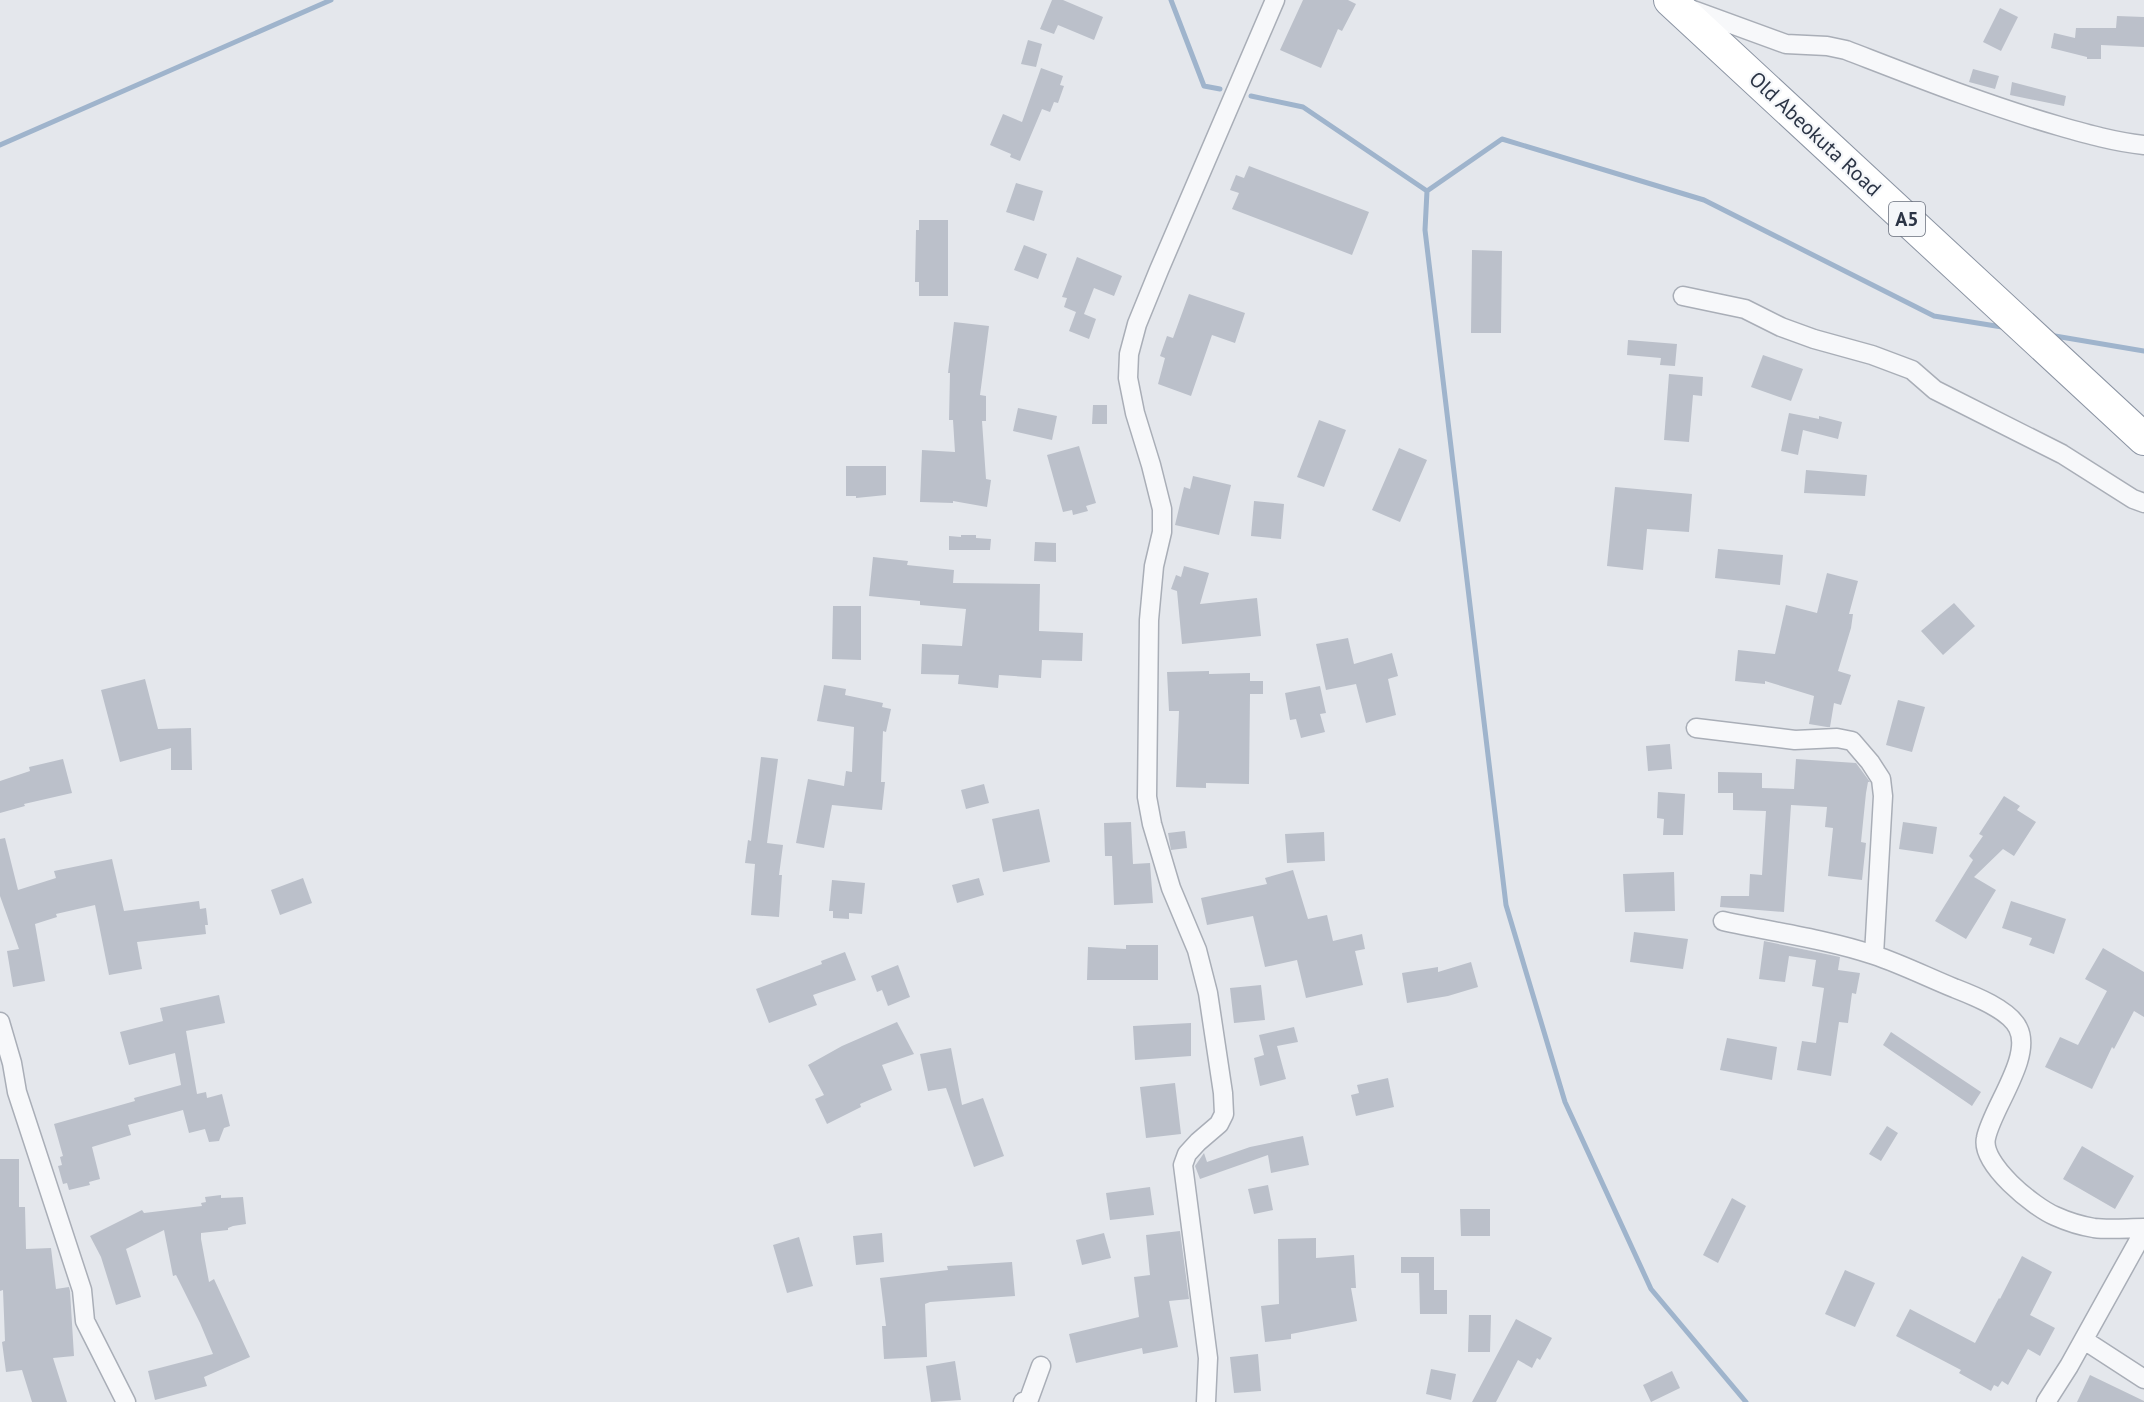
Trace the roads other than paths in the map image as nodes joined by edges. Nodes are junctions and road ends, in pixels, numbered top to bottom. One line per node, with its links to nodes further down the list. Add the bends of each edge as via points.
1 (1275, 0): 19 (street, via 1137,324 1128,370 1135,413 1162,509 1149,621 1147,797 1171,888 1197,950 1209,993 1223,1093 1224,1114 1220,1124 1198,1142 1182,1165 1209,1358)
2 (1671, 1): 3 (street, via 1786,44 1846,50 1966,97 2092,135); 5 (highway, Old Abeokuta Road / A5)
3 (2144, 146)
4 (1683, 296): 6 (street, via 1745,309 1781,327 1912,370 1935,390 2062,454)
5 (2144, 438)
6 (2144, 503)
7 (1696, 728): 9 (street, via 1795,740 1837,738 1852,741 1870,762 1881,780 1884,796)
8 (1723, 921): 9 (street)
9 (1874, 955): 13 (street, via 1979,998 2010,1017 2019,1028 2019,1060 1985,1141 1994,1165 2015,1188 2064,1219 2094,1228)
10 (0, 1022): 11 (street)
11 (6, 1067): 12 (street)
12 (9, 1090): 17 (street, via 82,1290 85,1321)
13 (2144, 1230): 14 (street)
14 (2084, 1340): 16 (street); 20 (street)
15 (1041, 1366): 18 (street, via 1029,1399)
16 (2144, 1379)
17 (126, 1402)
18 (1023, 1402)
19 (1206, 1402)
20 (2046, 1402)

